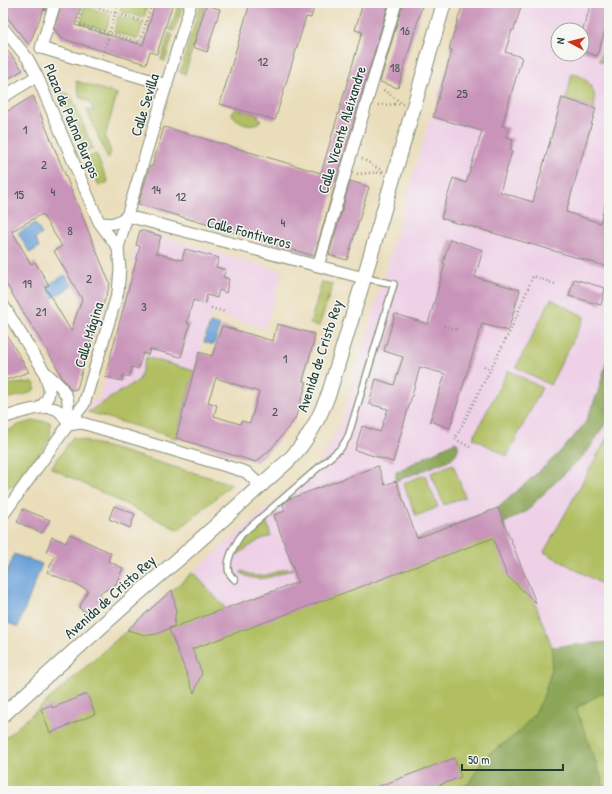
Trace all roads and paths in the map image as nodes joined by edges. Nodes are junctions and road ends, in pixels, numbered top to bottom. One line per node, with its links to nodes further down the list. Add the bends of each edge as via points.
1 (55, 3): 12 (street)
2 (84, 3): 8 (path); 11 (path, via 78,24)
3 (118, 3): 8 (path)
4 (152, 3): 9 (path)
5 (191, 3): 17 (street, Calle Sevilla)
6 (396, 3): 16 (street, Calle Vicente Aleixandre)
7 (444, 3): 26 (street, Avenida de Cristo Rey)
8 (116, 13): 9 (path); 11 (path)
9 (146, 22): 11 (path, via 140,42)
10 (3, 28): 13 (street)
11 (110, 33): 14 (path)
12 (41, 48): 13 (street, Plaza de Palma Burgos); 14 (street, Plaza de Palma Burgos)
13 (28, 60): 15 (street, Plaza de Palma Burgos)
14 (100, 65): 17 (street, Plaza de Palma Burgos)
15 (37, 76): 18 (street); 23 (street, Plaza de Palma Burgos)
16 (372, 83): 19 (street, Calle Vicente Aleixandre); 19 (path, via 403,104)
17 (167, 85): 22 (street, Calle Sevilla)
18 (3, 97)
19 (366, 106): 20 (street, Calle Vicente Aleixandre)
20 (352, 152): 21 (street, Calle Vicente Aleixandre); 21 (path, via 384,172)
21 (344, 176): 25 (street, Calle Vicente Aleixandre)
22 (127, 216): 23 (street, via 115,223); 24 (street); 25 (street, Calle Fontiveros)
23 (99, 222): 24 (street, Plaza de Palma Burgos)
24 (118, 248): 38 (street, Calle Mágina, via 118,292 84,404)
25 (318, 266): 26 (street, Calle Fontiveros)
26 (364, 278): 40 (street, Avenida de Cristo Rey, via 317,422 298,451); 42 (lane, via 394,284 348,437 341,448 242,534 235,543 229,560 230,574)
27 (555, 284): 34 (path, via 533,276)
28 (3, 304): 35 (street)
29 (211, 308): 30 (path)
30 (225, 312)
31 (444, 326): 32 (path)
32 (458, 330)
33 (484, 366): 34 (path)
34 (491, 370): 39 (path, via 455,439)
35 (44, 371): 36 (street, via 50,389 45,403); 38 (street, via 61,387 67,397)
36 (39, 408): 37 (street); 38 (street, via 56,409)
37 (3, 418)
38 (68, 425): 40 (street, via 82,423 246,472); 41 (street, Calle Mágina)
39 (470, 447)
40 (261, 486): 43 (street, Avenida de Cristo Rey)
41 (3, 515)
42 (235, 580)
43 (3, 716)

